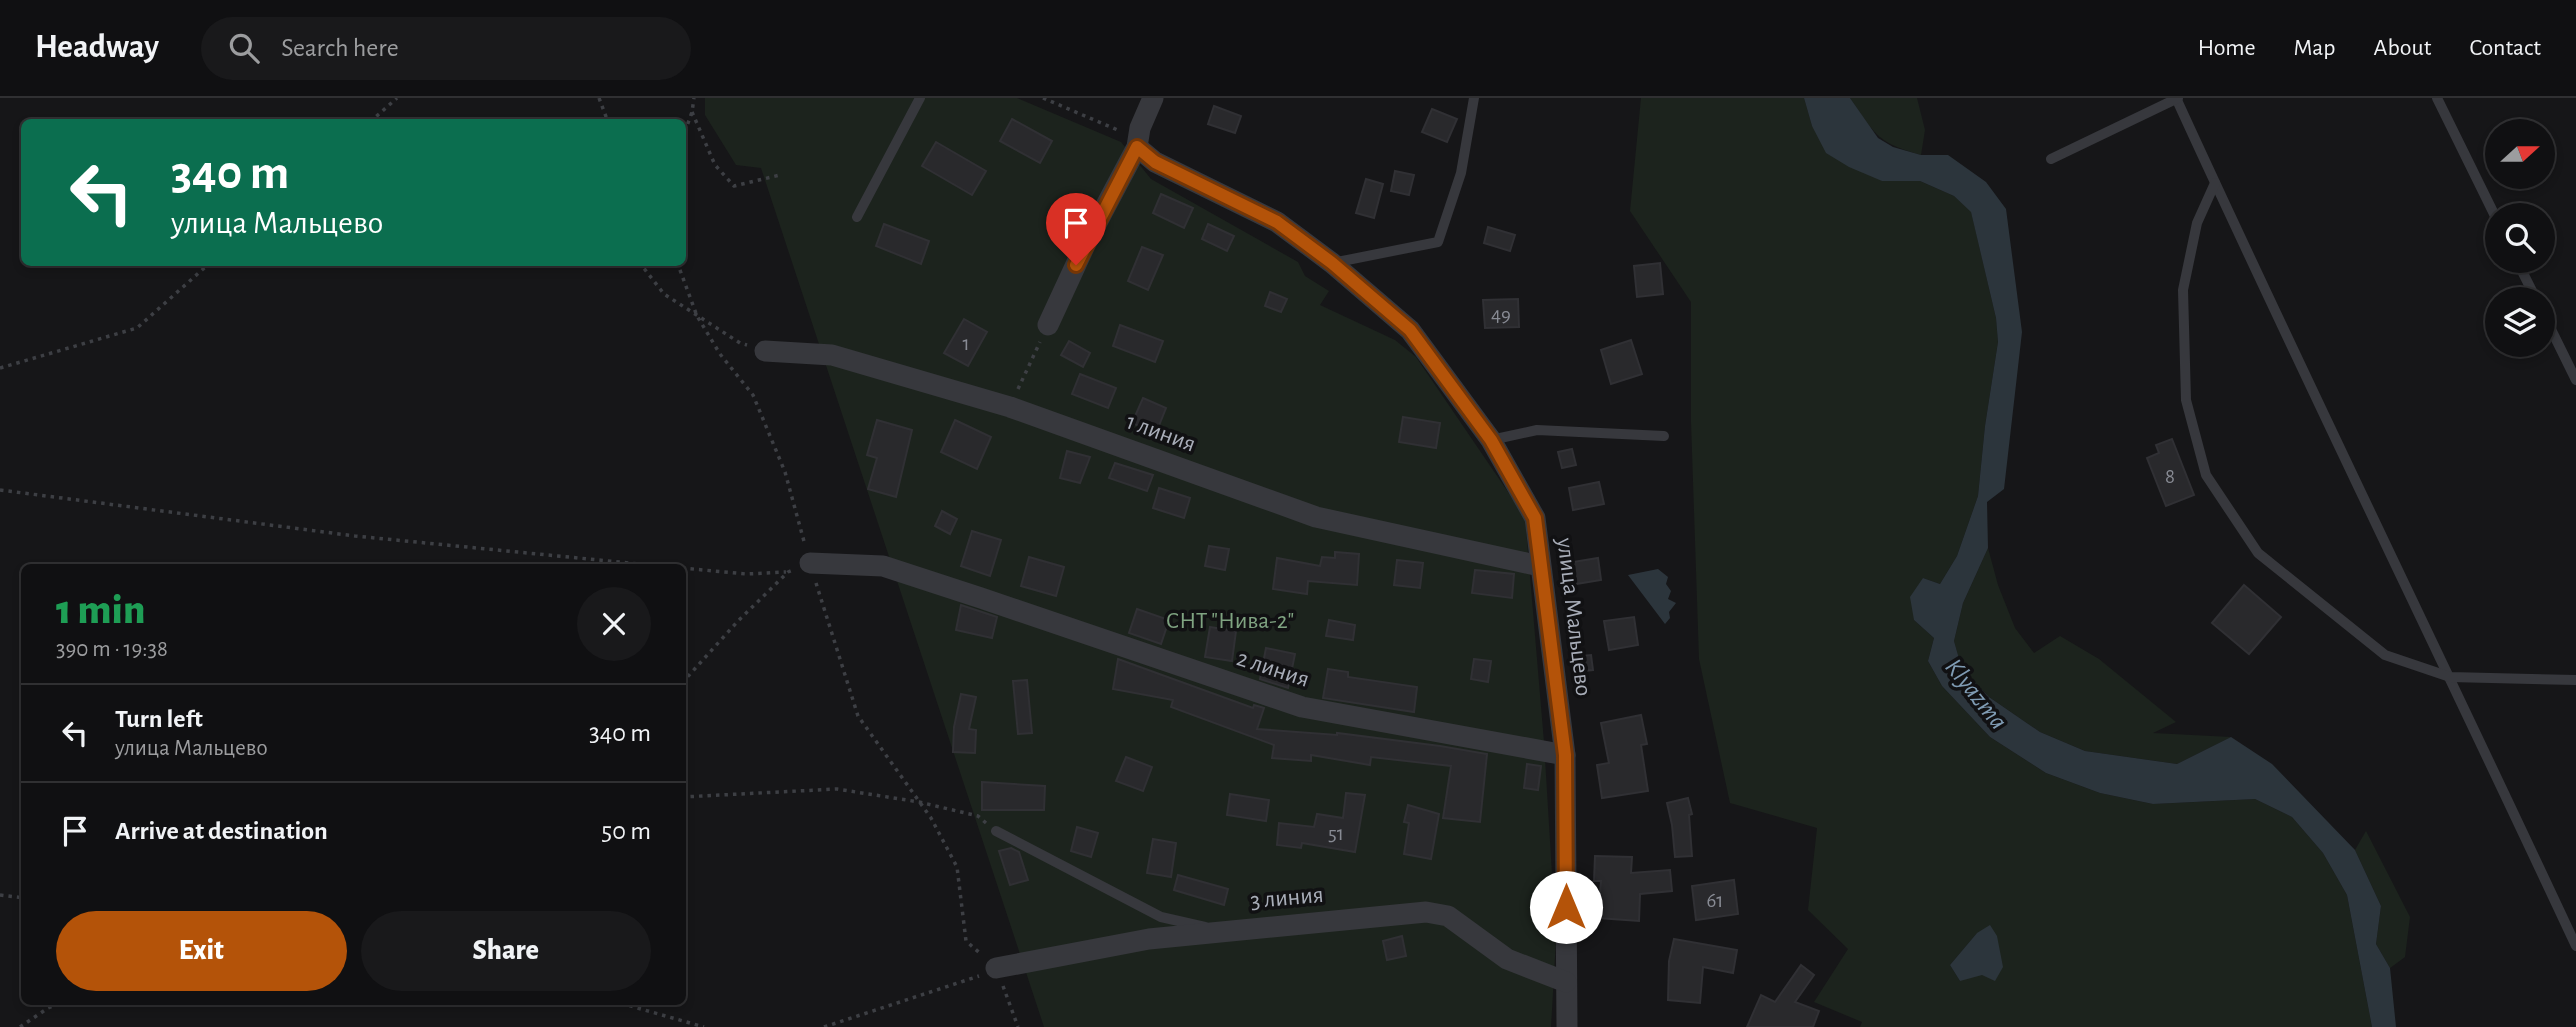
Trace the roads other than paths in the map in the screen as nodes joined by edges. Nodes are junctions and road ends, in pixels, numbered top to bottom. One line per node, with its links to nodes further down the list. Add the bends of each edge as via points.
1 (920, 98): 10 (lane)
2 (1153, 98): 6 (street)
3 (1474, 98): 11 (lane, via 1461,173 1438,242)
4 (2176, 98): 7 (lane); 8 (lane)
5 (2437, 98): 9 (lane)
6 (1137, 147): 11 (street, улица Мальцево, via 1155,162 1277,222); 12 (street)
7 (2051, 159)
8 (2215, 183): 20 (lane); 20 (lane, via 2197,223 2183,290 2186,400 2206,475 2258,553 2385,655)
9 (2489, 203)
10 (858, 217)
11 (1332, 263): 17 (street, улица Мальцево, via 1410,330)
12 (1048, 325)
13 (2555, 337): 15 (lane)
14 (765, 351): 19 (street, 1 линия, via 832,355 1010,407 1316,517)
15 (2576, 380)
16 (1664, 436): 17 (lane, via 1537,430)
17 (1491, 440): 19 (street, улица Мальцево, via 1535,518)
18 (810, 563): 22 (street, 2 линия, via 883,566 1301,707)
19 (1540, 566): 22 (street, улица Мальцево)
20 (2450, 677): 21 (lane); 25 (lane)
21 (2576, 680)
22 (1565, 755): 27 (street, улица Мальцево)
23 (996, 831): 24 (lane, via 1161,917)
24 (1221, 930): 26 (street, 3 линия); 27 (street, 3 линия, via 1426,912 1448,916 1507,958)
25 (2576, 946)
26 (996, 968)
27 (1566, 982): 28 (street, улица Мальцево)
28 (1567, 1027)

